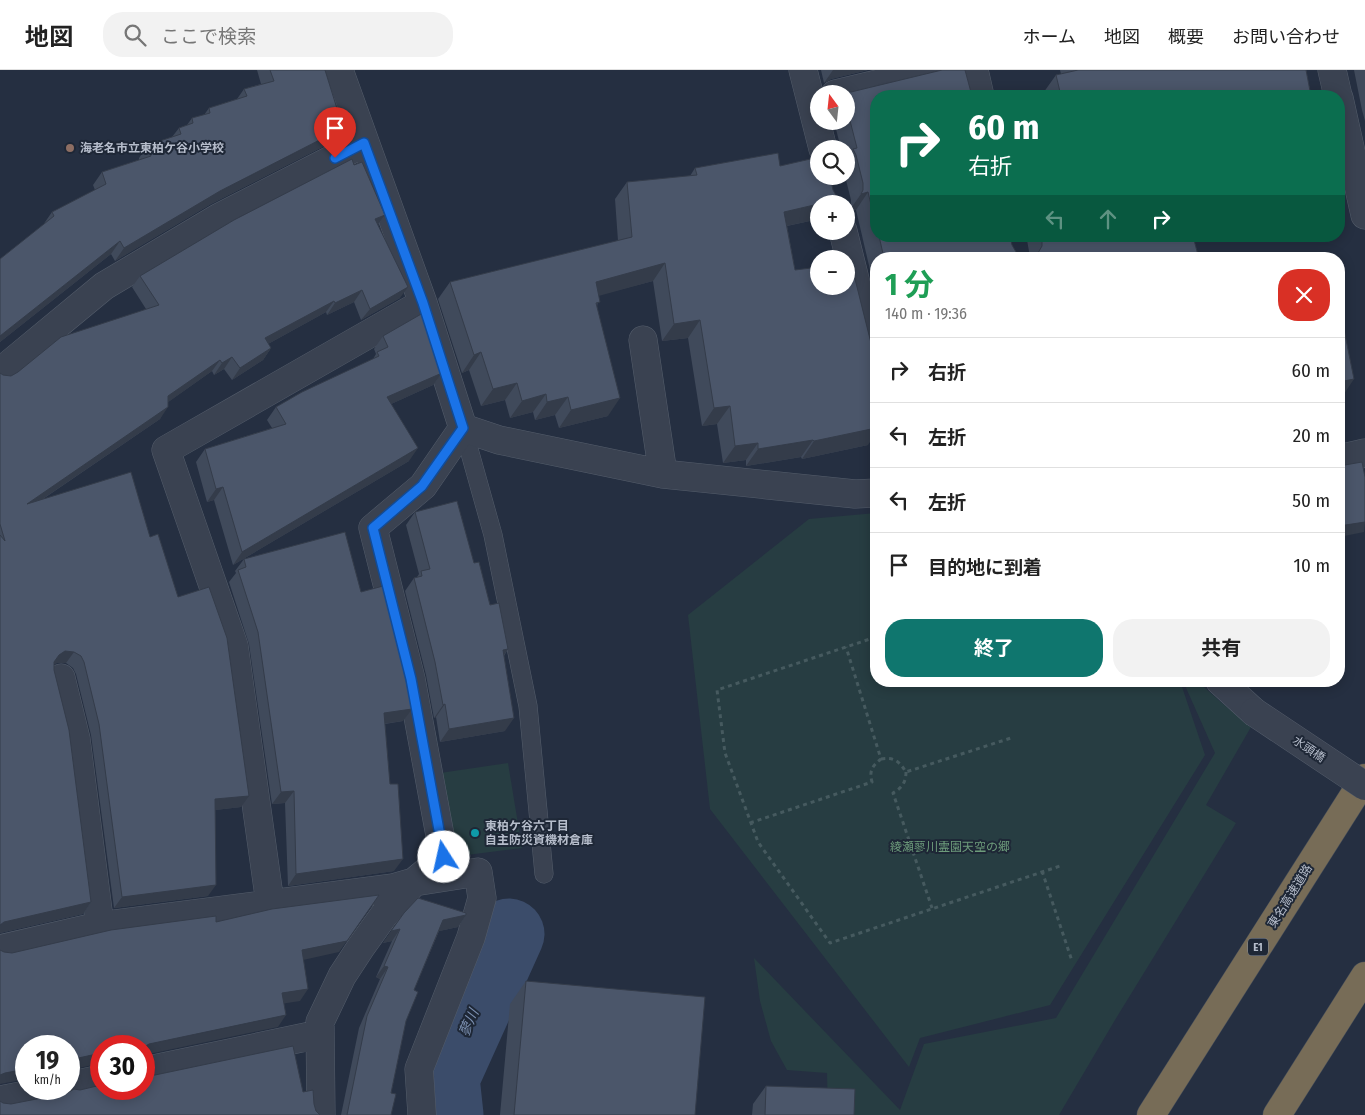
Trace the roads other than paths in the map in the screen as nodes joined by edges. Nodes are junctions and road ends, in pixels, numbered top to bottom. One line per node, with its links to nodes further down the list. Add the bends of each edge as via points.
1 (339, 70): 11 (street)
2 (803, 70): 6 (street)
3 (936, 70): 7 (street)
4 (974, 70): 8 (street)
5 (1332, 70): 9 (street)
6 (813, 85)
7 (855, 89)
8 (979, 90)
9 (1336, 90)
10 (1345, 128): 12 (street)
11 (364, 143): 14 (street); 17 (street, via 218,218 104,286)
12 (1365, 215)
13 (845, 240): 16 (street)
14 (423, 303): 18 (street); 29 (street, via 166,450 234,646)
15 (643, 340): 21 (street)
16 (870, 340)
17 (0, 372)
18 (463, 428): 21 (street, via 499,440); 27 (lane, via 493,535 528,706); 28 (street, via 422,486 373,528 411,679 444,857)
19 (1365, 453): 20 (street)
20 (1345, 458)
21 (663, 474): 22 (street)
22 (870, 493)
23 (61, 678): 30 (street, via 76,739)
24 (1227, 687): 26 (street, 水頭橋, bridge, via 1254,712)
25 (1365, 778): 39 (highway, 東名高速道路 / E1)
26 (1365, 786)
27 (544, 874)
28 (414, 882): 29 (street, via 386,889); 33 (street, via 384,915 342,976 320,1022); 38 (street, via 478,872 482,898 471,937 419,1069)
29 (270, 903): 30 (street)
30 (100, 926): 31 (street)
31 (0, 949)
32 (1365, 976): 40 (highway)
33 (320, 1034): 34 (street); 37 (street)
34 (155, 1069)
35 (15, 1097): 36 (street)
36 (0, 1100)
37 (321, 1115)
38 (422, 1115)
39 (1151, 1115)
40 (1277, 1115)

